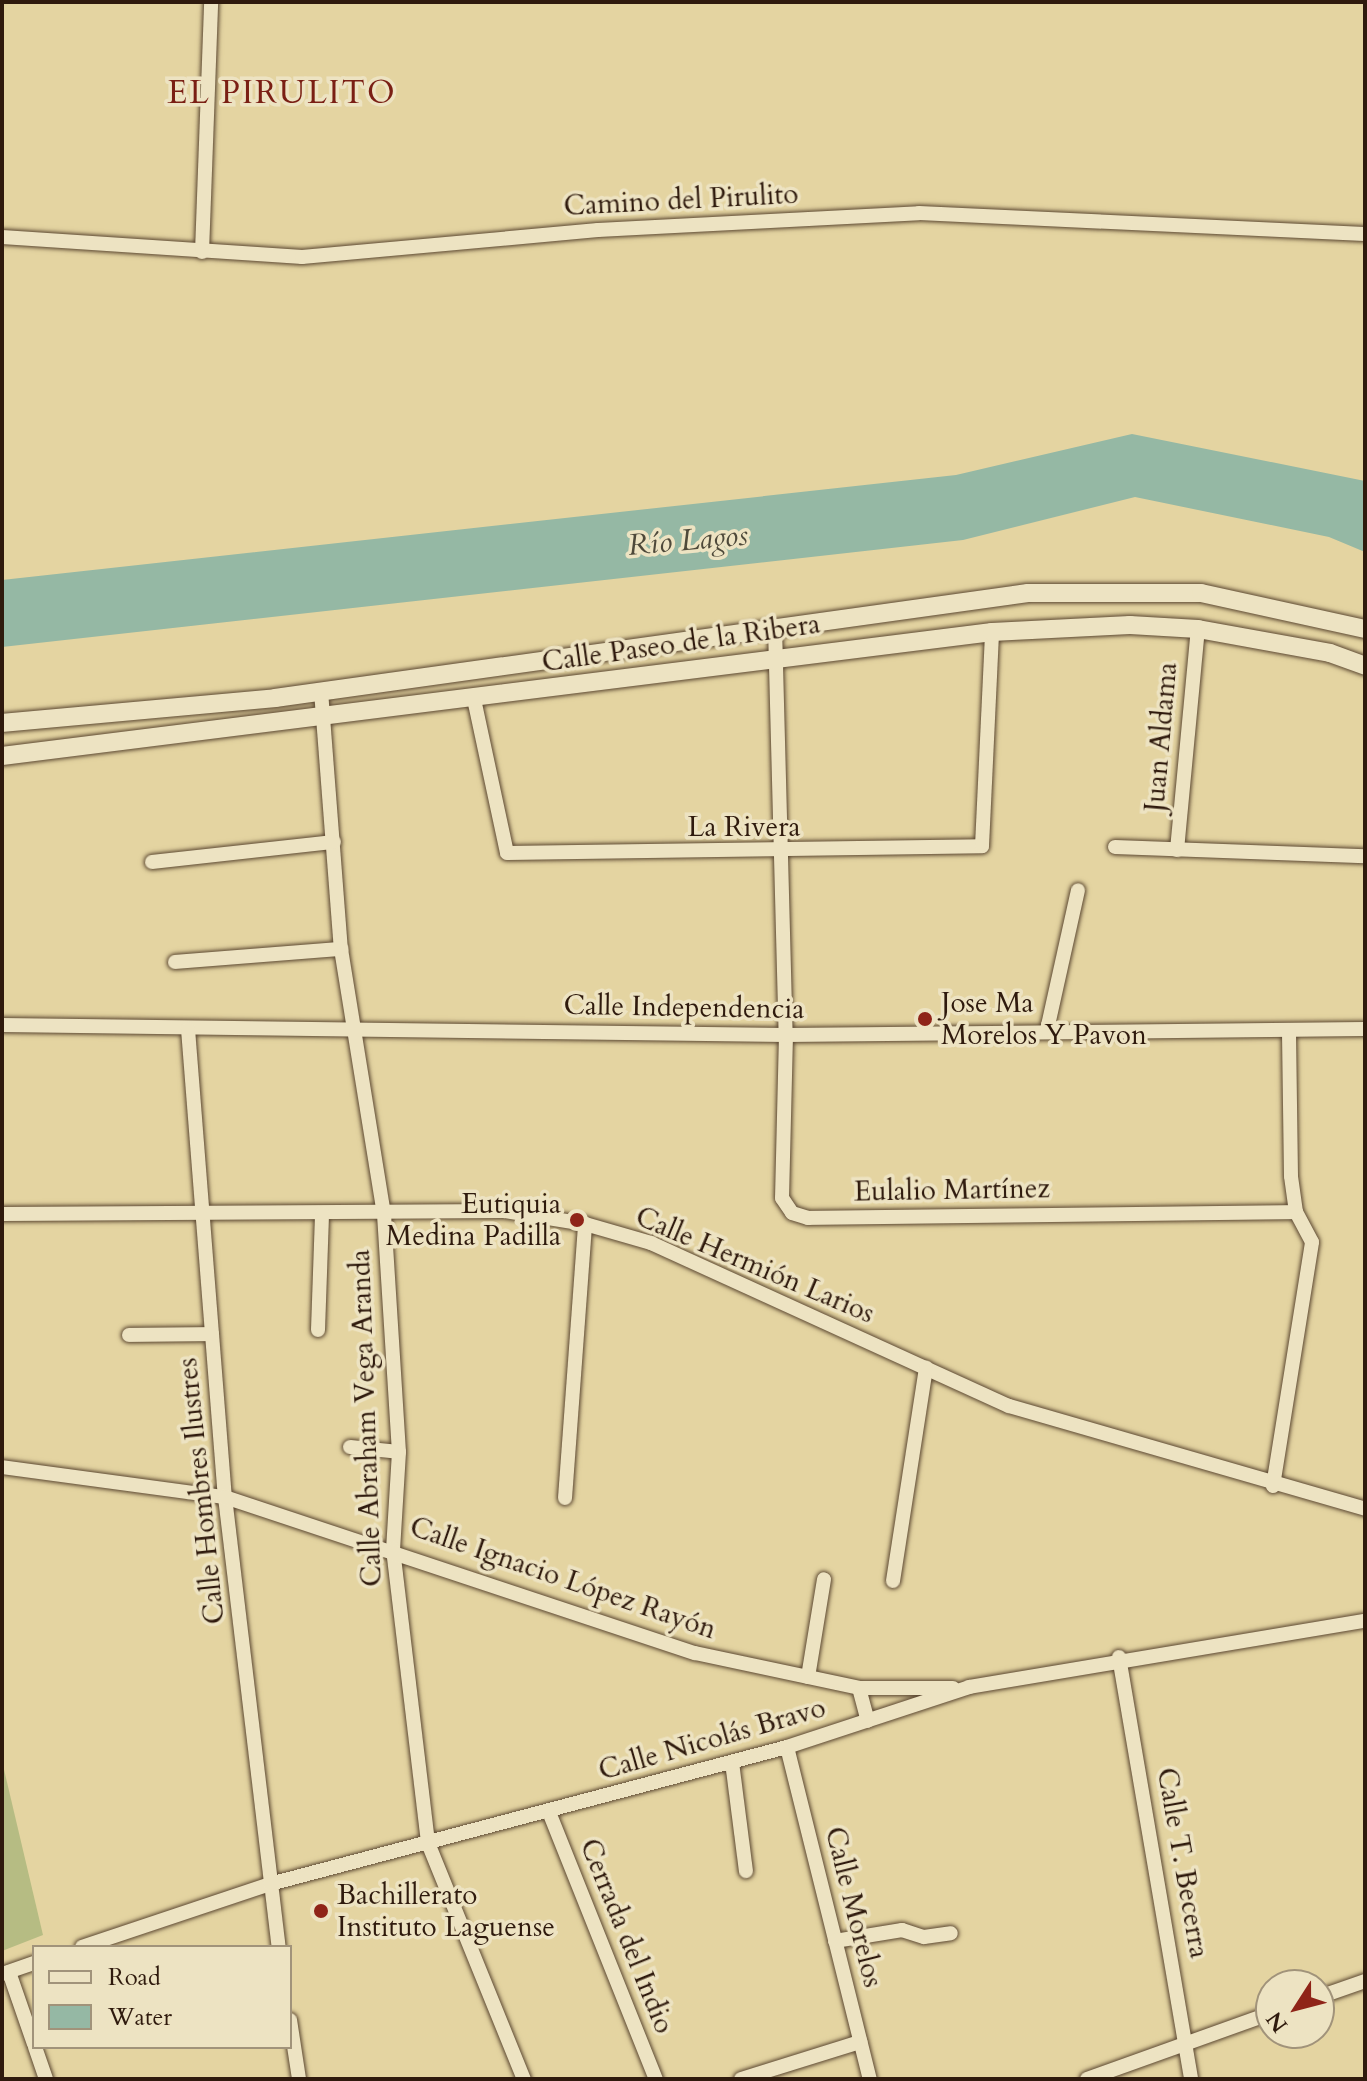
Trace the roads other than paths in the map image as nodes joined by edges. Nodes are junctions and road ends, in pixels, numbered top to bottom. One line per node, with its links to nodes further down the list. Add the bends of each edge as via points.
1 (211, 2): 4 (street)
2 (1365, 234): 4 (street, Camino del Pirulito, via 919,213 598,230 302,257)
3 (2, 237): 4 (street, Camino del Pirulito)
4 (202, 252)
5 (775, 627): 7 (street, Calle Paseo de la Ribera, via 1028,593 1201,593); 9 (street); 11 (street, Calle Paseo de la Ribera)
6 (1198, 629): 8 (street, Calle Paseo de la Ribera); 10 (street, Calle Paseo de la Ribera); 18 (street, Juan Aldama)
7 (1365, 629)
8 (992, 632): 9 (street, Calle Paseo de la Ribera); 19 (street, La Rivera, via 982,846)
9 (778, 658): 12 (street, Calle Paseo de la Ribera); 19 (street)
10 (1365, 666)
11 (321, 691): 13 (street, Calle Abraham Vega Aranda); 14 (street, Calle Paseo de la Ribera)
12 (474, 699): 13 (street, Calle Paseo de la Ribera); 19 (street, La Rivera, via 507,853)
13 (326, 719): 15 (street, Calle Paseo de la Ribera); 16 (street, Calle Abraham Vega Aranda)
14 (2, 723)
15 (2, 756)
16 (334, 842): 21 (street); 23 (street, Calle Abraham Vega Aranda)
17 (1115, 847): 18 (street)
18 (1177, 850): 20 (street)
19 (781, 854): 31 (street)
20 (1365, 856)
21 (152, 862)
22 (1078, 890): 29 (street)
23 (341, 949): 24 (street); 27 (street, Calle Abraham Vega Aranda)
24 (175, 962)
25 (2, 1025): 26 (street, Calle Independencia)
26 (188, 1029): 27 (street, Calle Independencia); 32 (street, Calle Hombres Ilustres)
27 (352, 1029): 31 (street, Calle Independencia); 36 (street, Calle Abraham Vega Aranda)
28 (1365, 1029): 30 (street, Calle Independencia)
29 (1047, 1030): 30 (street, Calle Independencia); 31 (street, Calle Independencia)
30 (1289, 1030): 33 (street)
31 (786, 1035): 33 (street, Eulalio Martínez, via 782,1198 792,1213)
32 (206, 1211): 34 (street, Calle Hermión Larios); 35 (street, Calle Hermión Larios); 39 (street, Calle Hombres Ilustres)
33 (1296, 1212): 45 (street, via 1312,1242)
34 (2, 1214)
35 (322, 1214): 36 (street, Calle Hermión Larios); 38 (street)
36 (384, 1214): 37 (street, Calle Hermión Larios, via 504,1211); 43 (street, Calle Abraham Vega Aranda)
37 (585, 1224): 41 (street, Calle Hermión Larios, via 651,1243); 47 (street)
38 (318, 1330)
39 (212, 1334): 40 (street); 46 (street, Calle Hombres Ilustres)
40 (129, 1335)
41 (926, 1368): 45 (street, Calle Hermión Larios, via 1009,1406); 51 (street)
42 (350, 1447): 43 (street)
43 (399, 1452): 49 (street, Calle Abraham Vega Aranda)
44 (2, 1467): 46 (street, Calle Ignacio López Rayón)
45 (1273, 1486): 48 (street, Calle Hermión Larios)
46 (225, 1497): 49 (street, Calle Ignacio López Rayón); 63 (street, Calle Hombres Ilustres)
47 (565, 1498)
48 (1365, 1509)
49 (393, 1549): 54 (street, Calle Ignacio López Rayón, via 695,1653); 61 (street, Calle Abraham Vega Aranda)
50 (824, 1579): 54 (street)
51 (893, 1581)
52 (1365, 1621): 53 (street, Calle Nicolás Bravo)
53 (1119, 1657): 55 (street, Calle Nicolás Bravo); 76 (street, Calle T. Becerra)
54 (808, 1677): 56 (street, Calle Ignacio López Rayón)
55 (969, 1687): 56 (street, Calle Ignacio López Rayón); 57 (street, Calle Nicolás Bravo)
56 (859, 1688): 57 (street)
57 (868, 1721): 58 (street, Calle Nicolás Bravo)
58 (787, 1747): 59 (street, Calle Nicolás Bravo); 65 (street, Calle Morelos)
59 (732, 1762): 60 (street, Calle Nicolás Bravo); 62 (street)
60 (549, 1812): 61 (street, Calle Nicolás Bravo); 81 (street, Cerrada del Indio)
61 (428, 1843): 63 (street, Calle Nicolás Bravo); 80 (street, Calle Abraham Vega Aranda)
62 (746, 1871)
63 (270, 1884): 66 (street, Calle Nicolás Bravo); 67 (street, Calle Hombres Ilustres)
64 (951, 1933): 65 (street, via 924,1937 902,1930)
65 (835, 1941): 75 (street, Calle Morelos)
66 (88, 1945)
67 (279, 1945)
68 (32, 1964): 69 (street)
69 (5, 1973): 74 (street)
70 (1365, 1981): 71 (street)
71 (1335, 1991)
72 (1255, 2019): 76 (street)
73 (292, 2033): 79 (street)
74 (32, 2038)
75 (860, 2042): 82 (street); 83 (street, Calle Morelos)
76 (1185, 2043): 84 (street); 85 (street, Calle T. Becerra)
77 (36, 2049): 78 (street)
78 (46, 2079)
79 (299, 2079)
80 (524, 2079)
81 (656, 2079)
82 (741, 2079)
83 (870, 2079)
84 (1087, 2079)
85 (1191, 2079)

